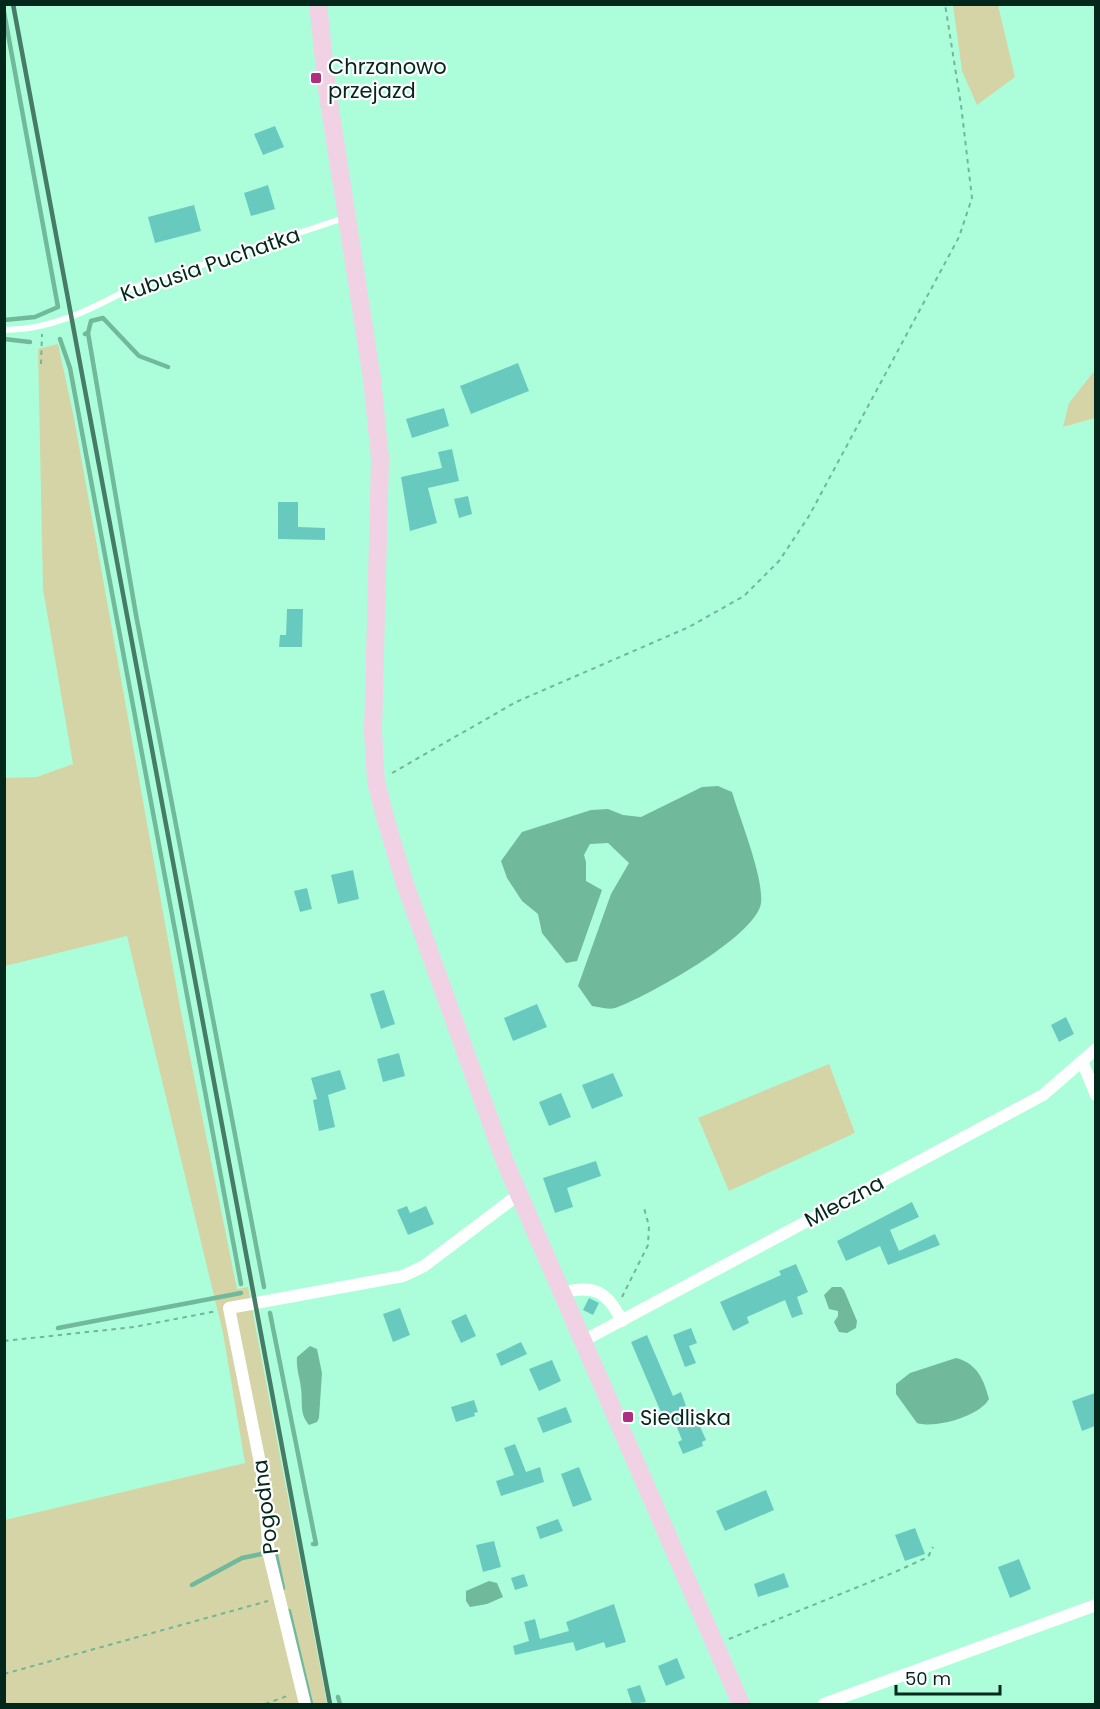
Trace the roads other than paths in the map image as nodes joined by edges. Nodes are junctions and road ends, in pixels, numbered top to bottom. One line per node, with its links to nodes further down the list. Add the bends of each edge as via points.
1 (318, 4): 2 (main road)
2 (347, 216): 3 (lane, Kubusia Puchatka, via 129,289 41,328); 7 (main road, via 380,458 373,732 376,782 405,884)
3 (4, 330)
4 (1095, 1048): 5 (street, Mleczna)
5 (1082, 1061): 6 (street); 9 (street, Mleczna, via 1043,1095)
6 (1095, 1095)
7 (518, 1195): 8 (main road); 12 (street, Pogodna, via 424,1266 403,1276 229,1308 263,1478 268,1544)
8 (561, 1293): 9 (street, via 592,1289 614,1304); 10 (main road)
9 (622, 1321): 10 (street, Mleczna)
10 (583, 1341): 13 (main road)
11 (1095, 1605): 14 (street)
12 (304, 1704)
13 (741, 1704)
14 (824, 1704)

